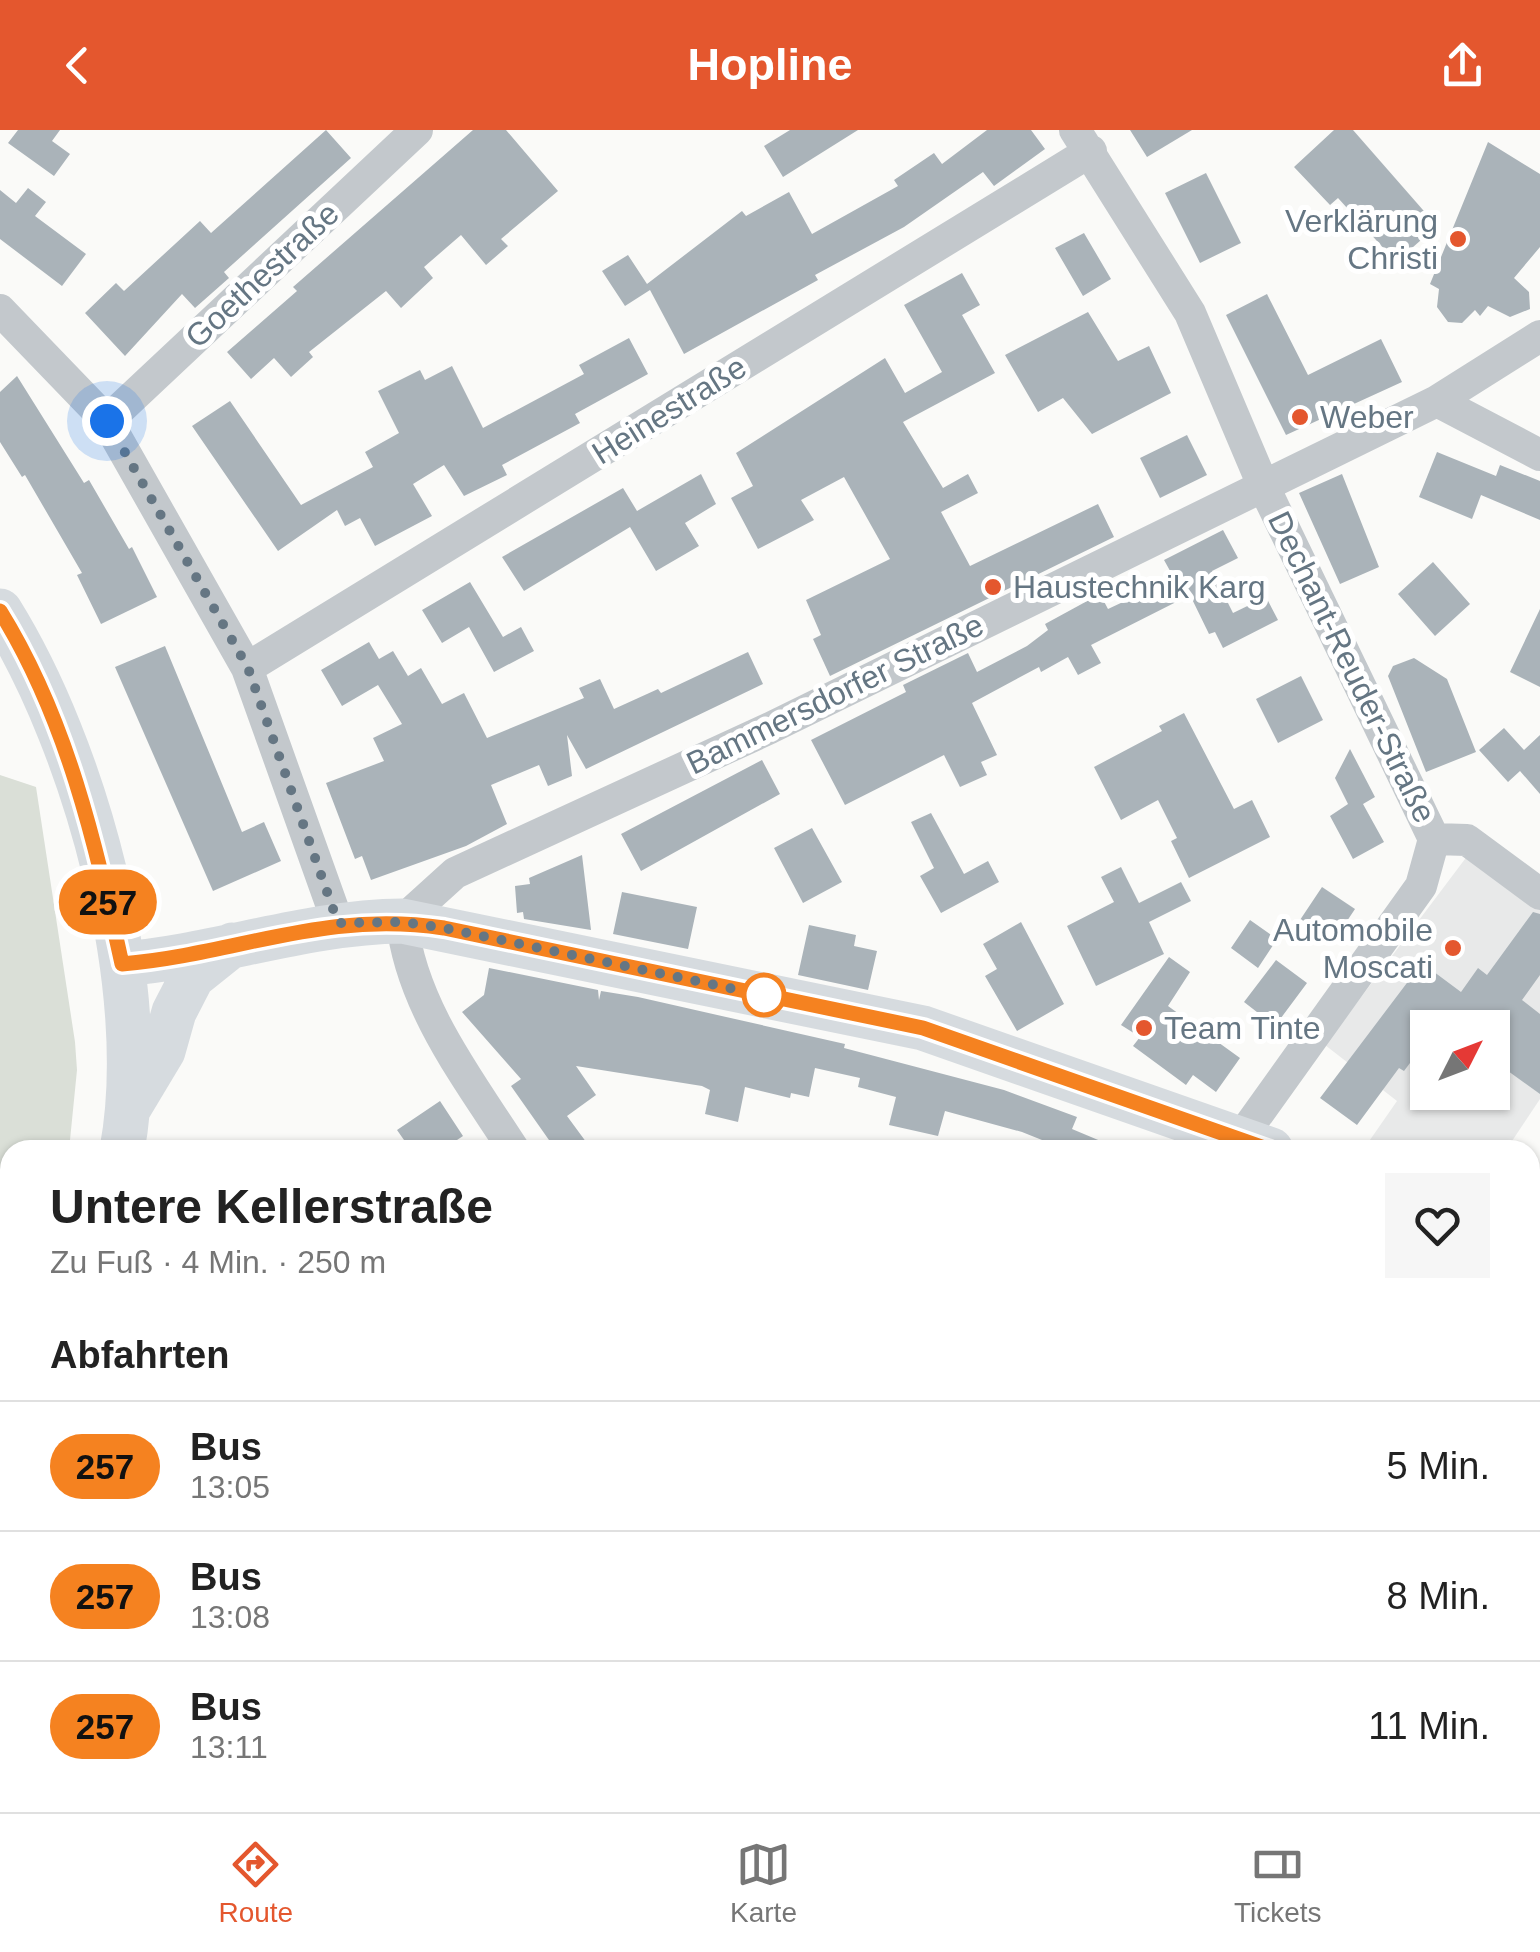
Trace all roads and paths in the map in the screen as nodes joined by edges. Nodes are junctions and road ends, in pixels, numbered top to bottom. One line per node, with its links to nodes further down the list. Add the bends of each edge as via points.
1 (417, 130): 6 (street, Goethestraße)
2 (1083, 141): 8 (street, Dechant-Reuder-Straße, via 1190,313); 10 (street, Heinestraße)
3 (0, 310): 6 (street)
4 (1540, 336): 5 (street, Bammersdorfer Straße)
5 (1437, 401): 7 (street); 8 (street, Bammersdorfer Straße)
6 (107, 421): 10 (street)
7 (1540, 455)
8 (1262, 483): 11 (street, Dechant-Reuder-Straße); 13 (street, Bammersdorfer Straße, via 770,728 455,873)
9 (0, 611): 16 (street, via 47,700 75,776)
10 (248, 668): 14 (street)
11 (1434, 839): 12 (street, via 1467,840); 21 (street, Dechant-Reuder-Straße, via 1421,886)
12 (1540, 894)
13 (402, 922): 14 (street); 19 (street, via 406,960 450,1050); 20 (street, via 923,1028)
14 (338, 923): 15 (street)
15 (233, 944): 16 (street); 17 (street, via 192,977 163,1051)
16 (122, 964): 17 (street)
17 (130, 1106): 18 (street)
18 (124, 1140)
19 (508, 1140)
20 (1230, 1140)
21 (1250, 1140)

